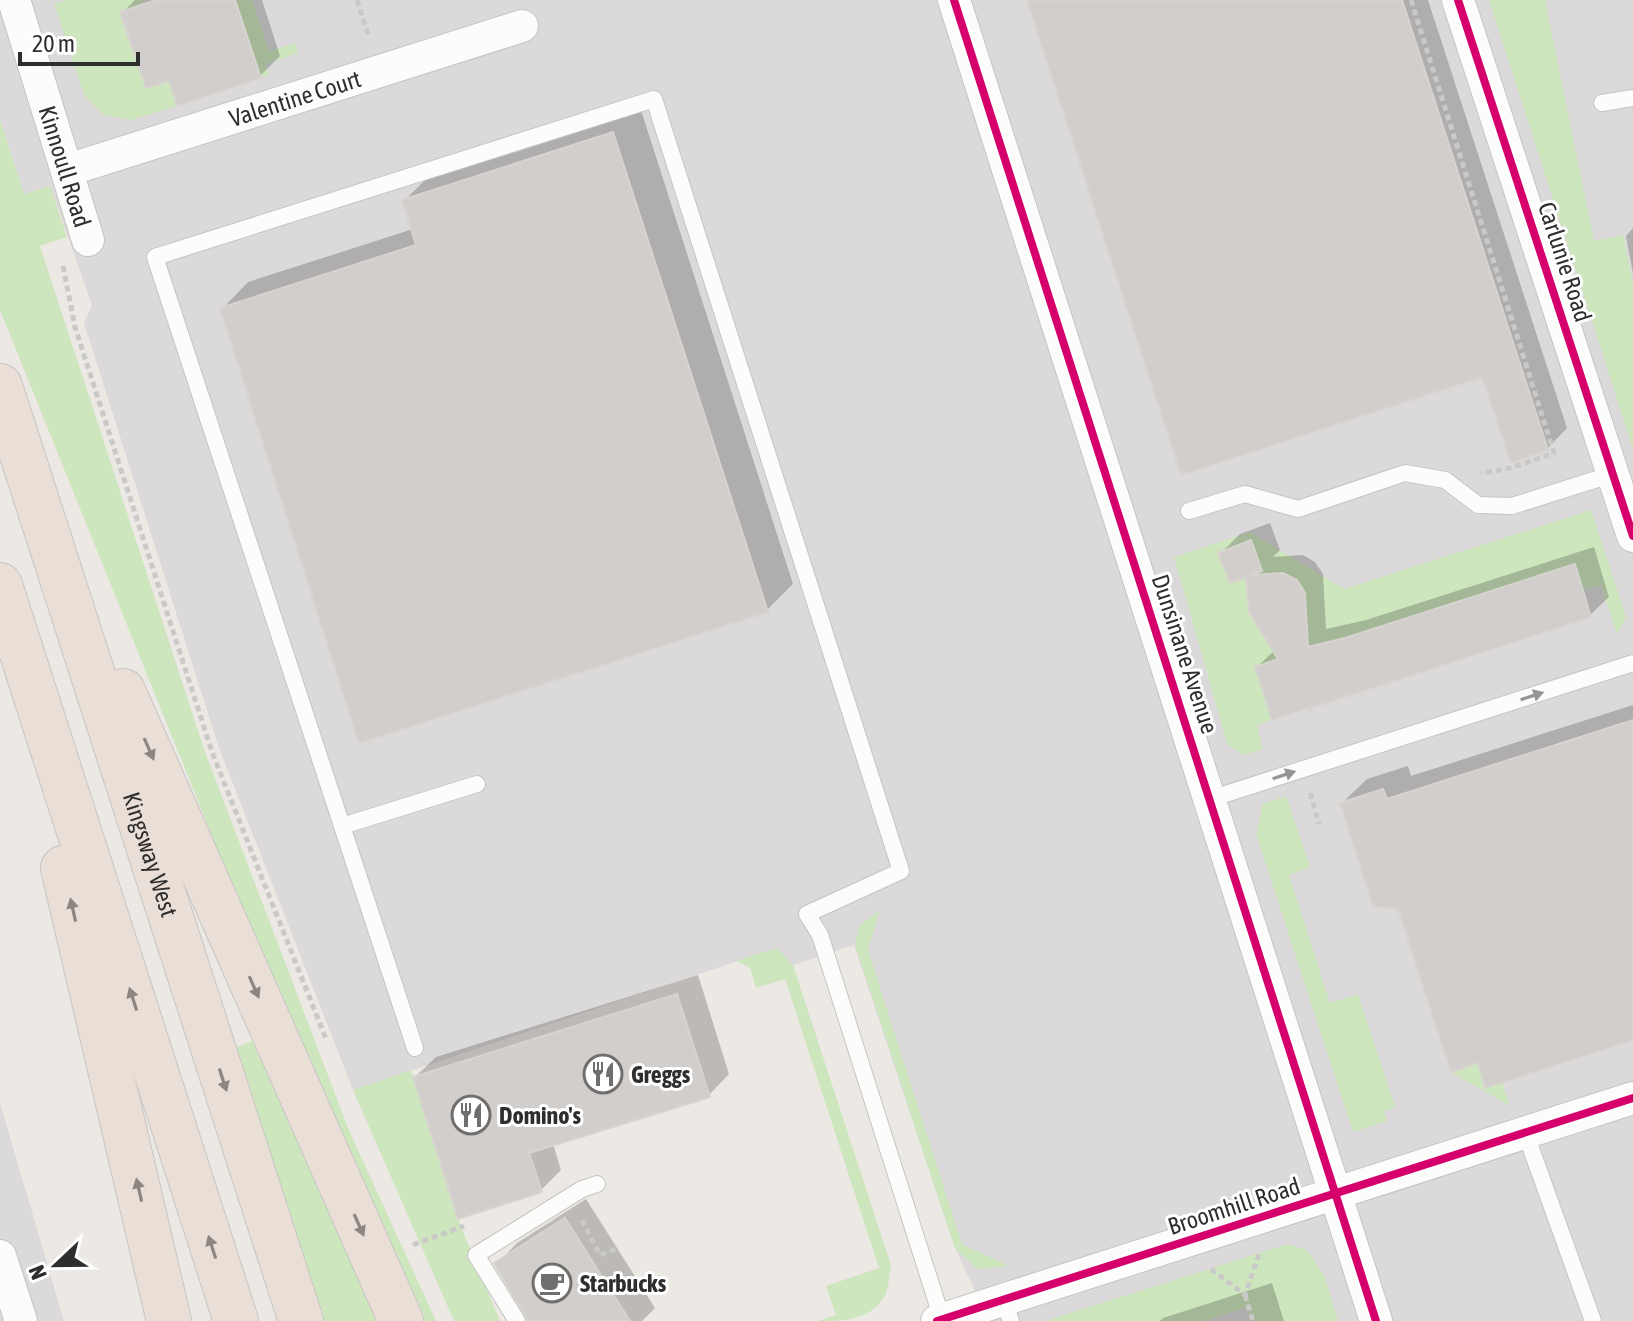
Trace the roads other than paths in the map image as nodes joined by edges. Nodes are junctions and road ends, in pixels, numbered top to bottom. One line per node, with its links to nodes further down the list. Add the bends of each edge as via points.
1 (14, 0): 7 (street, Kinnoull Road)
2 (954, 0): 18 (street, Dunsinane Avenue)
3 (1458, 0): 11 (street, Carlunie Road)
4 (522, 26): 7 (street, Valentine Court)
5 (1633, 98): 6 (lane)
6 (1602, 103)
7 (68, 170): 8 (street, Kinnoull Road)
8 (88, 240)
9 (0, 386): 10 (highway, Kingsway West)
10 (27, 473): 31 (highway, Kingsway West, one-way to 31); 32 (highway, one-way to 32)
11 (1613, 474): 12 (lane, via 1512,506 1478,505 1445,480 1405,473 1298,509 1245,494); 13 (street, Carlunie Road)
12 (1189, 511)
13 (1633, 536)
14 (0, 585): 30 (highway, one-way to 14)
15 (0, 596): 29 (highway, one-way to 15)
16 (1633, 663): 18 (lane, one-way to 16)
17 (477, 784): 19 (lane)
18 (1210, 799): 24 (street, Dunsinane Avenue)
19 (342, 826): 20 (lane); 27 (lane, via 155,257 654,99 901,871 807,914 820,935)
20 (415, 1048)
21 (1633, 1098): 22 (street, Broomhill Road)
22 (1525, 1132): 24 (street, Broomhill Road); 35 (lane)
23 (597, 1184): 33 (lane, via 476,1255)
24 (1335, 1195): 26 (street, Broomhill Road); 34 (street, Dunsinane Avenue)
25 (0, 1256): 28 (street)
26 (1008, 1311): 27 (street, Broomhill Road)
27 (940, 1320)
28 (21, 1321)
29 (169, 1321)
30 (236, 1321)
31 (301, 1321)
32 (401, 1321)
33 (517, 1321)
34 (1376, 1321)
35 (1593, 1321)

